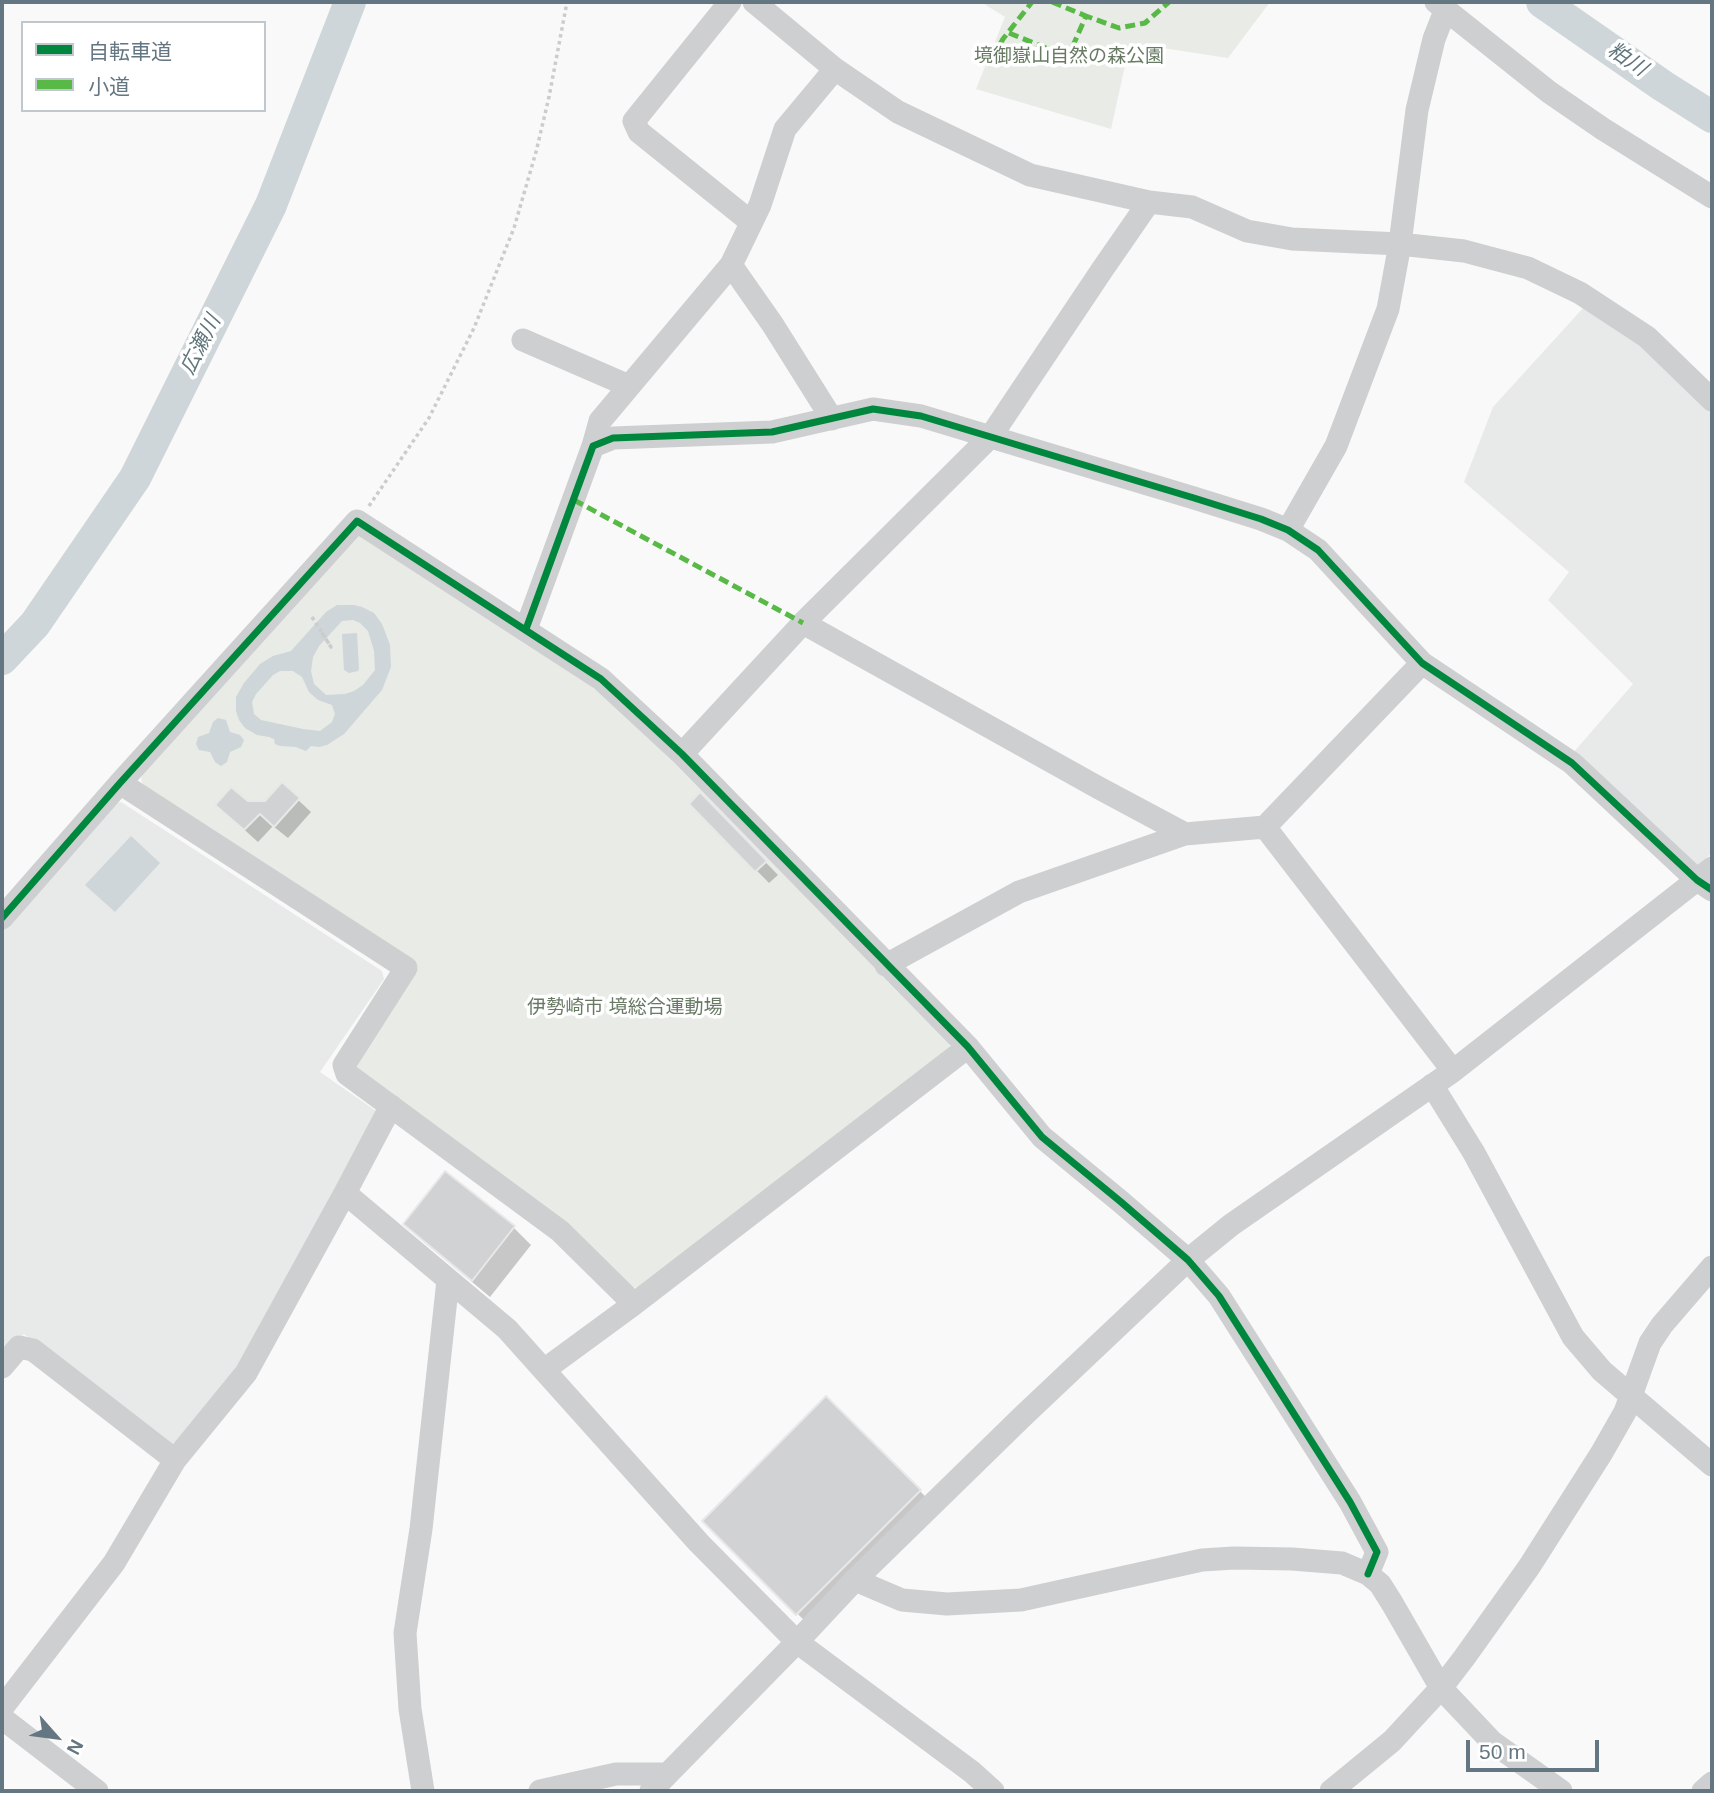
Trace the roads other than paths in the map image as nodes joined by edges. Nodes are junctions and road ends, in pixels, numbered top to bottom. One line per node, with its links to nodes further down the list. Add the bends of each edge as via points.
1 (730, 2): 7 (street, via 634,121 639,132)
2 (754, 2): 4 (street)
3 (1440, 6): 5 (street, via 1549,92); 8 (street, via 1417,110)
4 (835, 68): 6 (street, via 898,112 1030,175); 7 (street, via 785,129)
5 (1712, 197)
6 (1149, 202): 8 (street, via 1192,206 1247,231 1292,239); 14 (street)
7 (751, 222): 9 (street)
8 (1400, 244): 12 (street, via 1464,251 1528,268 1580,293 1647,337); 16 (street, via 1388,309 1336,446)
9 (731, 265): 11 (street); 13 (street)
10 (523, 340): 11 (street)
11 (629, 386): 15 (street, via 600,421)
12 (1712, 400)
13 (832, 419): 14 (street, via 873,409 921,416); 15 (street, via 772,432 613,438)
14 (991, 436): 16 (street); 17 (street)
15 (593, 446): 18 (street)
16 (1288, 530): 19 (street, via 1318,550)
17 (803, 623): 20 (street); 23 (street)
18 (526, 629): 20 (street, via 601,679); 21 (street, via 357,521)
19 (1422, 663): 22 (street); 24 (street, via 1572,763)
20 (682, 754): 26 (street)
21 (120, 783): 25 (street); 30 (street, via 406,968 344,1065 347,1074)
22 (1265, 827): 23 (street); 28 (street)
23 (1185, 834): 26 (street, via 1019,892)
24 (1707, 879): 28 (street)
25 (2, 918)
26 (886, 965): 27 (street)
27 (968, 1047): 32 (street, via 1042,1137); 35 (street)
28 (1453, 1071): 29 (street)
29 (1432, 1085): 32 (street); 38 (street, via 1573,1337 1602,1371)
30 (391, 1107): 31 (street); 35 (street, via 560,1231)
31 (345, 1194): 34 (street); 39 (street, via 246,1373)
32 (1188, 1260): 41 (street, via 1219,1296 1350,1502 1377,1552); 42 (street)
33 (1712, 1267): 38 (street, via 1656,1334)
34 (448, 1280): 37 (street, via 507,1329); 50 (street, via 405,1633 410,1709)
35 (634, 1304): 37 (street)
36 (2, 1367): 39 (street, via 19,1346 33,1350)
37 (544, 1370): 43 (street, via 699,1543)
38 (1632, 1396): 40 (street); 44 (street, via 1530,1567)
39 (176, 1460): 45 (street, via 114,1563)
40 (1712, 1465)
41 (1368, 1574): 42 (street, via 1342,1563 1312,1560 1202,1560 1021,1600 947,1604 902,1600); 44 (street, via 1380,1584)
42 (855, 1580): 43 (street)
43 (797, 1642): 47 (street); 53 (street)
44 (1441, 1688): 54 (street, via 1392,1741); 55 (street, via 1492,1742)
45 (2, 1708)
46 (2, 1718): 49 (street)
47 (667, 1774): 51 (street, via 616,1774); 52 (street)
48 (1712, 1783): 56 (street)
49 (97, 1791)
50 (423, 1791)
51 (540, 1791)
52 (651, 1791)
53 (993, 1791)
54 (1331, 1791)
55 (1561, 1791)
56 (1703, 1791)

